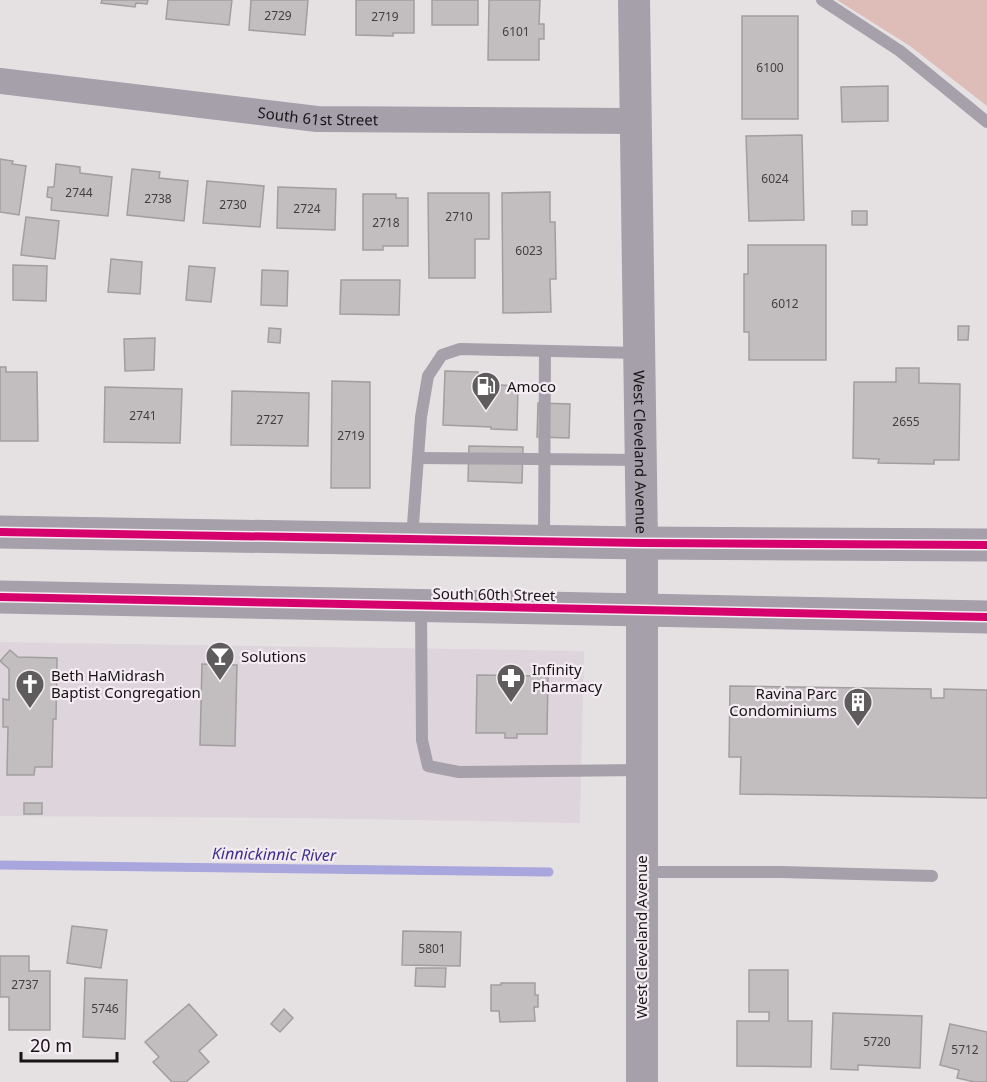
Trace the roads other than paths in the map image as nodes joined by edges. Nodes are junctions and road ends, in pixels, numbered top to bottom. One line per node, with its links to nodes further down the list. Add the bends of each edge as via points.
1 (634, 0): 4 (street, West Cleveland Avenue)
2 (822, 0): 5 (lane, via 900,51)
3 (0, 81): 4 (street, South 61st Street, via 317,119)
4 (635, 121): 7 (street, West Cleveland Avenue)
5 (987, 122)
6 (545, 351): 7 (lane); 8 (lane, via 460,349 442,355 428,376); 9 (lane)
7 (638, 353): 10 (street, West Cleveland Avenue)
8 (418, 458): 9 (lane); 12 (lane)
9 (544, 459): 10 (lane); 13 (lane)
10 (640, 459): 14 (street, West Cleveland Avenue)
11 (0, 532): 12 (main road)
12 (412, 539): 13 (main road)
13 (544, 541): 14 (main road)
14 (642, 543): 15 (main road); 18 (street, West Cleveland Avenue)
15 (987, 545)
16 (0, 597): 17 (main road, South 60th Street)
17 (421, 606): 18 (main road, South 60th Street); 20 (lane, via 422,740 428,766 459,772)
18 (642, 611): 19 (main road, South 60th Street); 20 (street, West Cleveland Avenue)
19 (987, 617)
20 (640, 770): 21 (street, West Cleveland Avenue)
21 (640, 872): 22 (lane); 23 (street, West Cleveland Avenue)
22 (932, 876)
23 (642, 1082)

